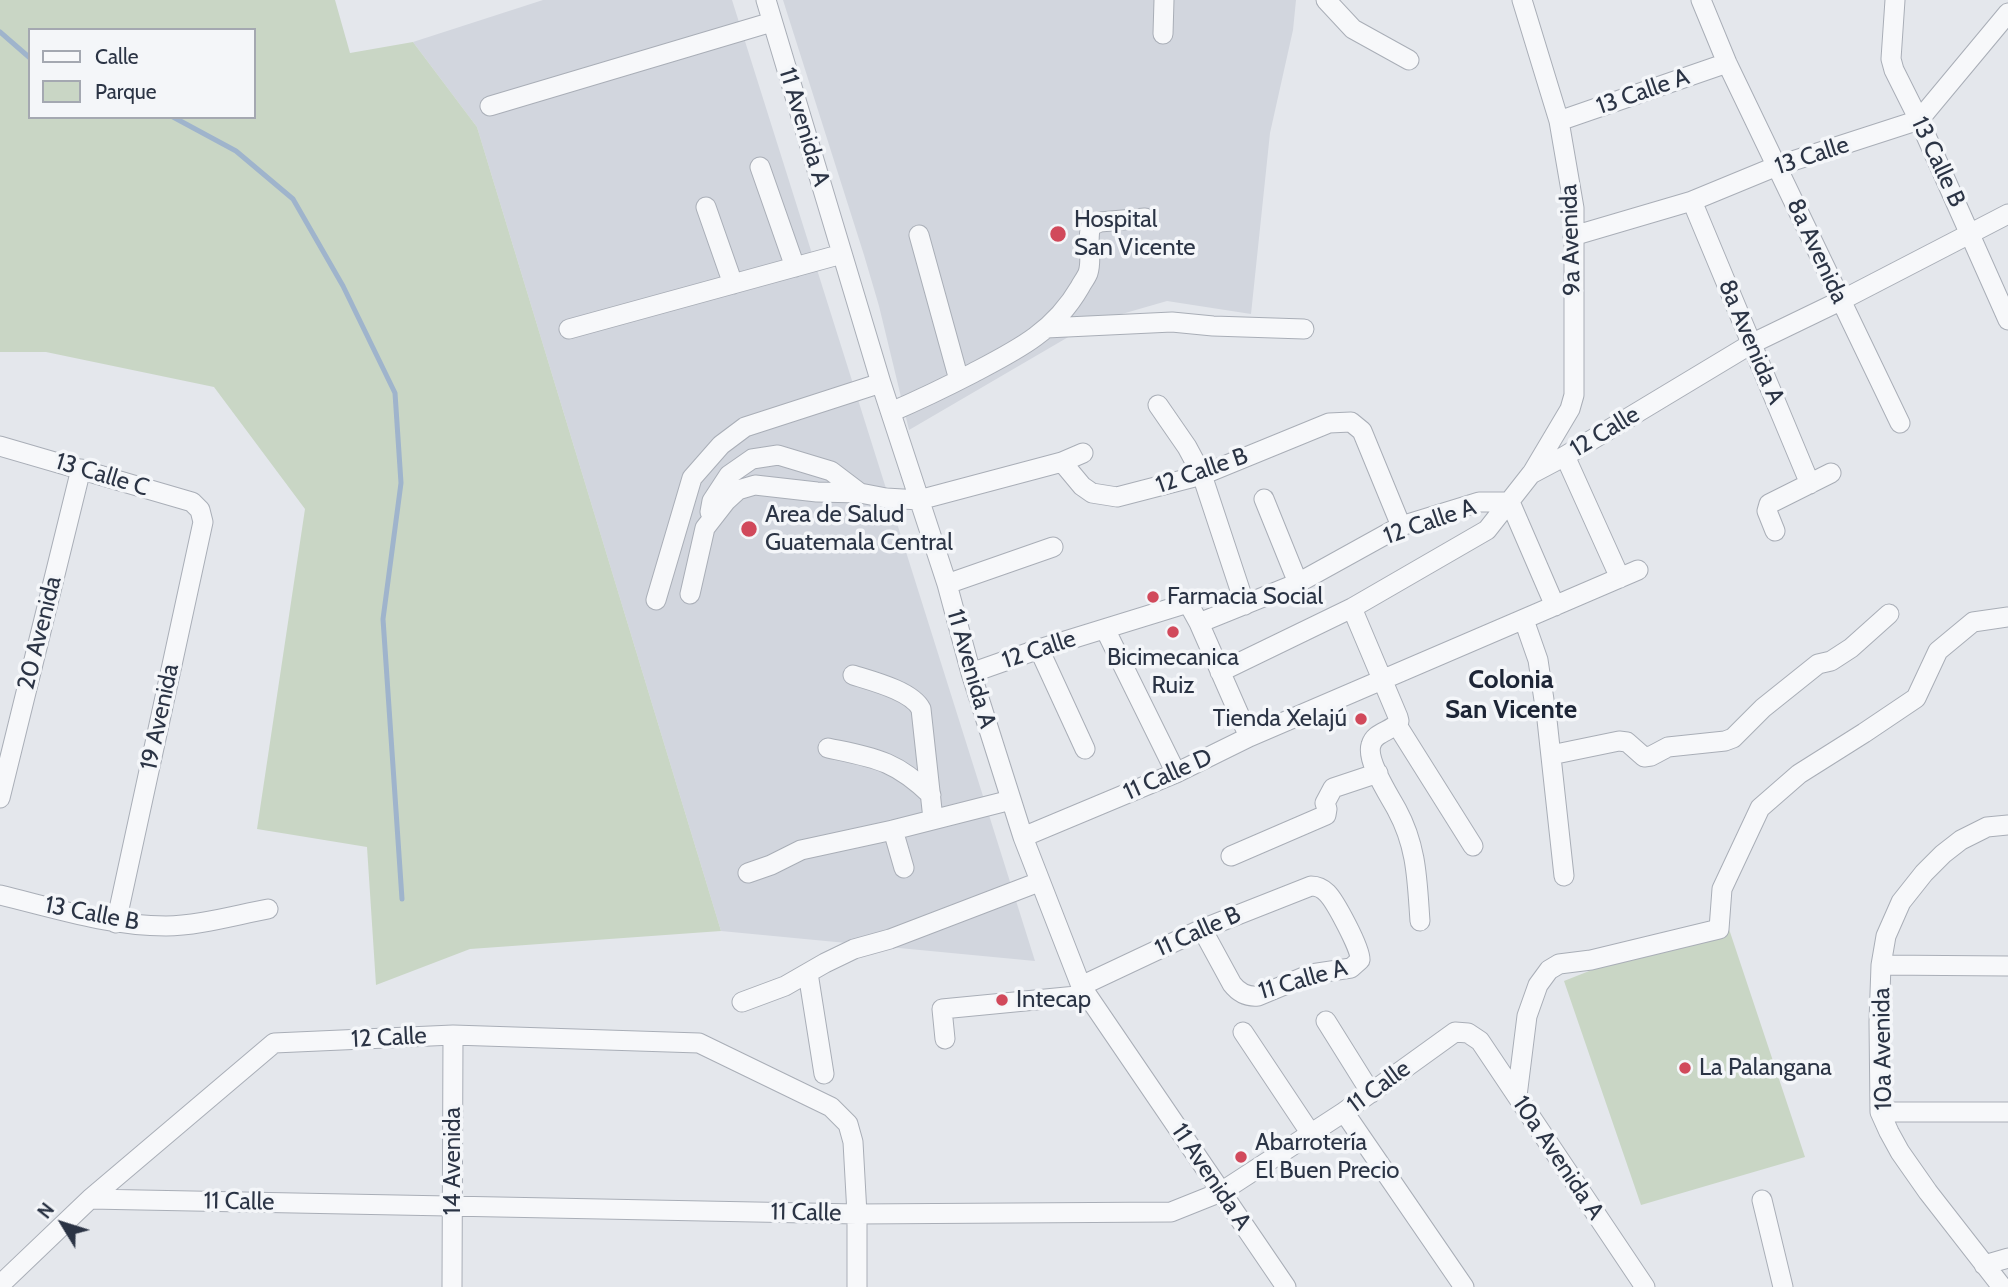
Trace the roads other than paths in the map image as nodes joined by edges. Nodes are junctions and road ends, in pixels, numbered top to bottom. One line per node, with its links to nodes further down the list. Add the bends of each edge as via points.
1 (766, 0): 7 (street, 11 Avenida A)
2 (1164, 0): 9 (street)
3 (1522, 0): 14 (street, 9a Avenida)
4 (1701, 0): 11 (street, 8a Avenida)
5 (1895, 0): 13 (street, 13 Calle B, via 1891,59)
6 (1330, 3): 10 (street, via 1353,29)
7 (772, 22): 12 (street); 24 (street, 11 Avenida A)
8 (2005, 24): 13 (street)
9 (1163, 34)
10 (1409, 60)
11 (1727, 63): 14 (street, 13 Calle A); 15 (street, 8a Avenida)
12 (490, 106)
13 (1919, 120): 15 (street, 13 Calle); 21 (street, 13 Calle B)
14 (1559, 121): 23 (street, 9a Avenida, via 1574,208)
15 (1777, 166): 17 (street, 13 Calle); 27 (street, 8a Avenida)
16 (760, 167): 25 (street)
17 (1692, 201): 23 (street, 13 Calle); 32 (street, 8a Avenida A)
18 (706, 207): 26 (street)
19 (2008, 214): 21 (street, 12 Calle)
20 (1145, 218): 29 (street, via 1091,226 1088,272 1068,307)
21 (1971, 233): 27 (street, 12 Calle); 28 (street, 13 Calle B)
22 (919, 235): 33 (street)
23 (1573, 236): 44 (street, 9a Avenida, via 1574,395)
24 (842, 254): 25 (street); 34 (street, 11 Avenida A)
25 (795, 267): 26 (street)
26 (733, 284): 30 (street)
27 (1840, 301): 32 (street, 12 Calle); 37 (street, 8a Avenida)
28 (2008, 320)
29 (1046, 328): 31 (street, via 1172,322); 33 (street, via 1023,347)
30 (569, 329)
31 (1304, 329)
32 (1751, 344): 40 (street, 12 Calle); 46 (street, 8a Avenida A)
33 (959, 380): 36 (street)
34 (881, 383): 36 (street, 11 Avenida A); 59 (street, via 746,427 721,445 692,478)
35 (1157, 405): 45 (street)
36 (891, 412): 49 (street, 11 Avenida A)
37 (1900, 423)
38 (0, 446): 42 (street, 13 Calle C)
39 (1083, 453): 41 (street)
40 (1565, 456): 44 (street, 12 Calle); 61 (street, 11 Calle D, via 1629,574)
41 (1062, 462): 45 (street, 12 Calle B, via 1082,486 1102,496 1117,497); 49 (street)
42 (81, 469): 51 (street, 13 Calle C, via 192,502); 81 (street, 20 Avenida)
43 (1831, 473): 46 (street)
44 (1531, 474): 50 (street, 12 Calle)
45 (1202, 475): 52 (street, 12 Calle B, via 1329,423 1351,422 1362,431); 60 (street)
46 (1810, 484): 54 (street, via 1769,504)
47 (860, 493): 49 (street); 53 (street, via 755,485 738,490); 53 (street, via 831,471 778,455 752,458 729,475 712,501)
48 (1265, 499): 56 (street)
49 (919, 500): 57 (street, 11 Avenida A)
50 (1510, 502): 52 (street, 12 Calle A, via 1479,502); 61 (street); 62 (street, 12 Calle, via 1487,530)
51 (200, 510): 96 (street, 19 Avenida, via 203,522)
52 (1402, 526): 56 (street, 12 Calle A)
53 (705, 528): 58 (street)
54 (1775, 531)
55 (1053, 547): 57 (street)
56 (1298, 583): 60 (street, 12 Calle A)
57 (947, 584): 70 (street, 11 Avenida A)
58 (690, 594)
59 (656, 600)
60 (1245, 605): 66 (street, 12 Calle A)
61 (1555, 606): 65 (street, 11 Calle D)
62 (1352, 608): 69 (street, 12 Calle); 72 (street)
63 (1889, 614): 77 (street, via 1851,648 1818,664 1733,738 1668,747 1644,757 1619,741)
64 (2008, 617): 111 (street, via 1973,622 1938,651 1916,698 1799,774 1760,808 1722,889 1719,929 1549,970 1527,1016)
65 (1524, 620): 72 (street, 11 Calle D); 77 (street, via 1538,660)
66 (1199, 623): 67 (street, 12 Calle, via 1188,603); 69 (street)
67 (1105, 629): 68 (street, 12 Calle); 78 (street)
68 (1040, 649): 70 (street, 12 Calle); 76 (street)
69 (1220, 672): 74 (street)
70 (971, 673): 82 (street, 11 Avenida A)
71 (853, 676): 80 (street, via 877,682 919,704)
72 (1382, 679): 73 (street); 74 (street, 11 Calle D)
73 (1397, 724): 79 (street, via 1371,743); 87 (street)
74 (1249, 737): 78 (street, 11 Calle D)
75 (828, 748): 80 (street, via 885,761)
76 (1085, 749)
77 (1551, 755): 91 (street)
78 (1176, 773): 86 (street, 11 Calle D)
79 (1378, 773): 88 (street, via 1333,788 1325,803 1326,815); 95 (street, via 1412,845)
80 (930, 795): 83 (street)
81 (0, 798)
82 (1011, 800): 83 (street); 86 (street, 11 Avenida A)
83 (933, 819): 85 (street)
84 (2008, 825): 99 (street, 10a Avenida, via 1987,827 1961,840 1924,873 1901,902 1886,936)
85 (893, 830): 89 (street); 90 (street, via 801,849)
86 (1023, 837): 92 (street, 11 Avenida A)
87 (1473, 846)
88 (1231, 856)
89 (904, 868)
90 (748, 873)
91 (1564, 876)
92 (1039, 882): 101 (street, via 854,949); 102 (street, 11 Avenida A)
93 (0, 895): 96 (street, 13 Calle B)
94 (268, 909): 96 (street, 13 Calle B, via 167,926)
95 (1420, 921)
96 (116, 923)
97 (1202, 929): 98 (street, 11 Calle A, via 1232,984 1251,997 1311,974 1351,968); 98 (street, 11 Calle B, via 1318,886 1329,895 1359,948); 102 (street, 11 Calle B)
98 (1360, 960)
99 (1881, 965): 100 (street); 113 (street, 10a Avenida)
100 (2008, 966)
101 (808, 973): 103 (street); 109 (street)
102 (1084, 990): 108 (street, 11 Calle B, via 942,1009); 116 (street, 11 Avenida A)
103 (742, 1002)
104 (1326, 1021): 110 (street)
105 (1242, 1032): 115 (street)
106 (1468, 1032): 110 (street, 11 Calle, via 1455,1032); 111 (street, 10a Avenida A, via 1480,1041)
107 (453, 1035): 117 (street, 12 Calle, via 274,1043); 119 (street, 14 Avenida); 120 (street, 12 Calle, via 699,1043 831,1107 848,1124)
108 (946, 1040)
109 (824, 1074)
110 (1371, 1093): 112 (street, 11 Calle)
111 (1517, 1096): 128 (street, 10a Avenida A)
112 (1344, 1112): 115 (street, 11 Calle); 127 (street)
113 (1880, 1112): 114 (street); 122 (street, 10a Avenida, via 1900,1152)
114 (2008, 1112)
115 (1311, 1134): 116 (street, 11 Calle)
116 (1221, 1192): 120 (street, 11 Calle, via 1171,1212); 126 (street, 11 Avenida A)
117 (90, 1199): 119 (street, 11 Calle); 123 (street, 12 Calle)
118 (1762, 1200): 129 (street)
119 (453, 1207): 120 (street, 11 Calle); 124 (street, 14 Avenida)
120 (857, 1214): 125 (street)
121 (2008, 1258): 122 (street)
122 (1984, 1265): 130 (street, 10a Avenida)
123 (0, 1285)
124 (452, 1287)
125 (857, 1287)
126 (1286, 1287)
127 (1464, 1287)
128 (1645, 1287)
129 (1783, 1287)
130 (2002, 1287)

